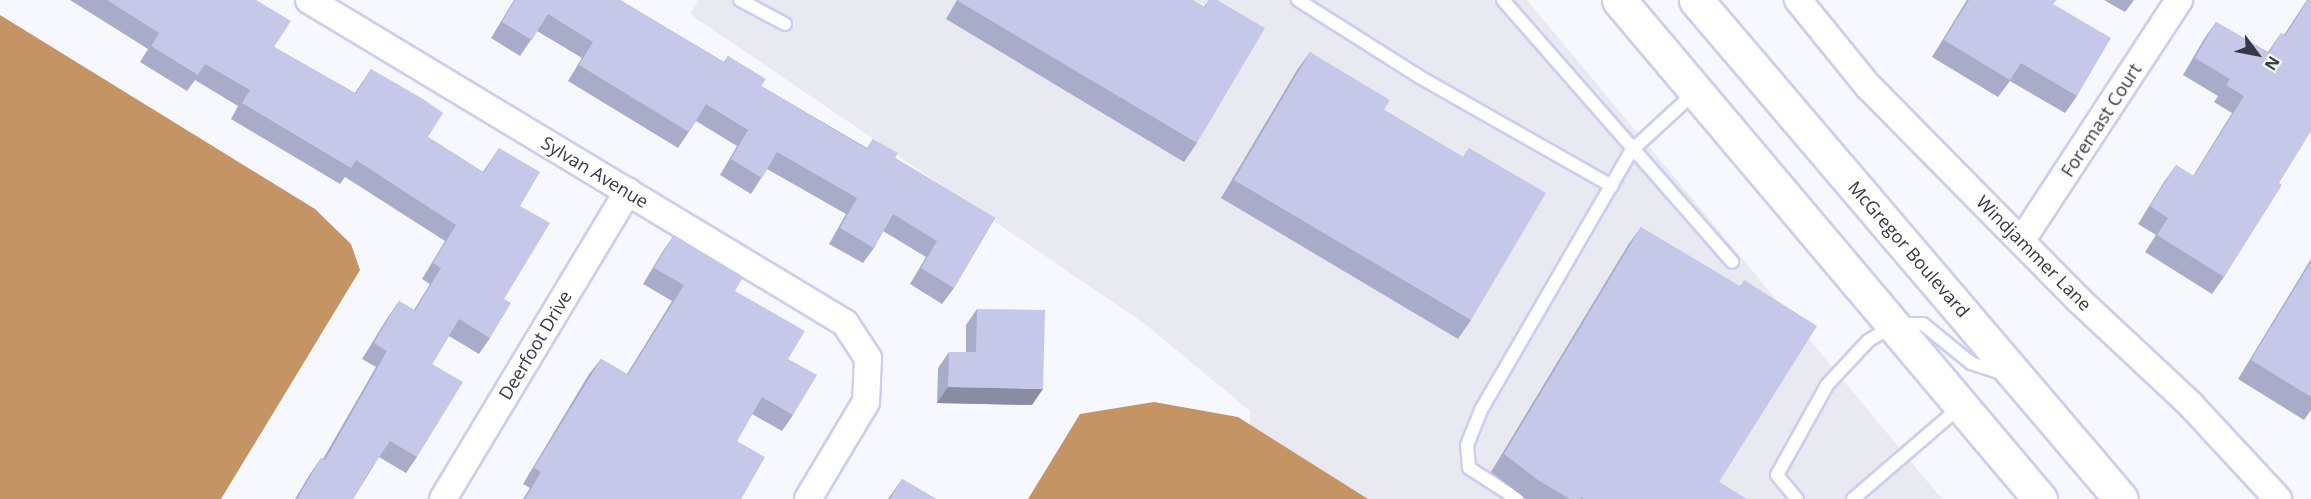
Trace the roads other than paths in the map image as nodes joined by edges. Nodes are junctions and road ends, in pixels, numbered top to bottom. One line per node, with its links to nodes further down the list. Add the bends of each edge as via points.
1 (309, 0): 13 (street, Sylvan Avenue)
2 (740, 0): 9 (lane)
3 (1298, 0): 12 (lane, via 1418,76)
4 (1503, 0): 11 (lane)
5 (1619, 0): 10 (main road)
6 (1696, 0): 17 (main road, McGregor Boulevard)
7 (1798, 0): 14 (street, Windjammer Lane, via 1868,87)
8 (2179, 0): 14 (street, Foremast Court)
9 (785, 24)
10 (1696, 91): 11 (lane); 16 (main road)
11 (1632, 150): 12 (lane); 15 (lane)
12 (1612, 186): 21 (lane, via 1481,410 1467,445 1469,468)
13 (628, 191): 19 (street, Deerfoot Drive); 20 (street, Sylvan Avenue, via 845,323 868,358 867,402)
14 (2022, 240): 26 (street, Windjammer Lane, via 2191,405)
15 (1732, 262)
16 (1895, 324): 17 (lane, via 1923,324 1971,363); 18 (main road); 22 (lane, via 1868,341 1827,385 1777,475)
17 (2019, 378): 25 (main road, McGregor Boulevard)
18 (1962, 405): 23 (lane); 24 (main road)
19 (443, 499)
20 (808, 499)
21 (1517, 499)
22 (1797, 499)
23 (1853, 499)
24 (2040, 499)
25 (2121, 499)
26 (2278, 499)

